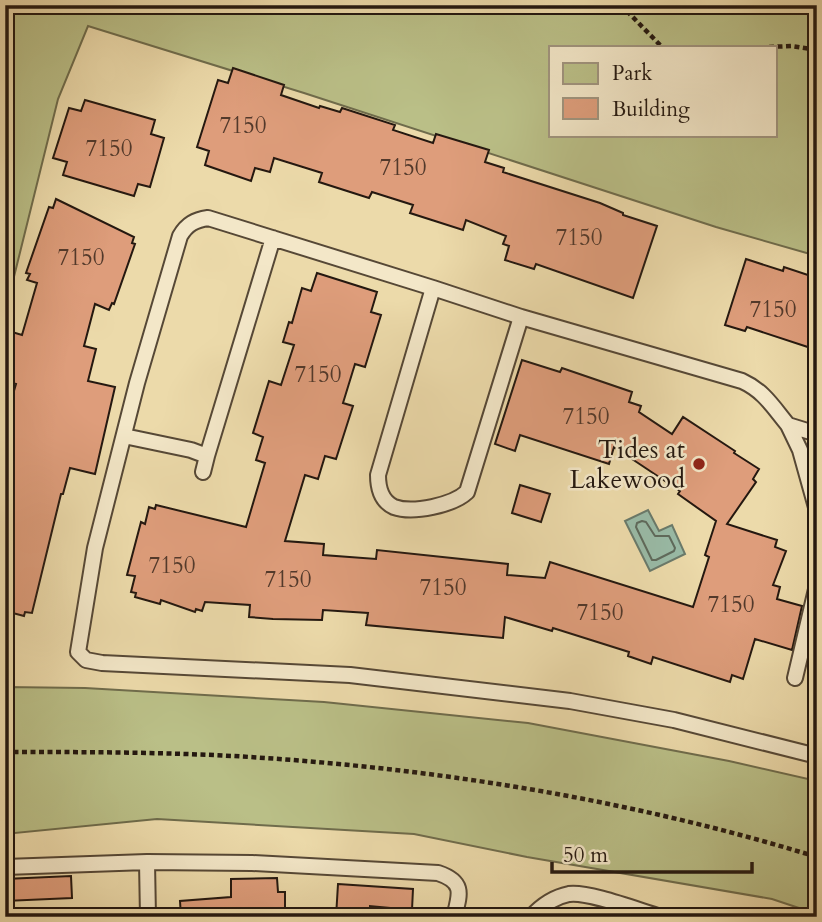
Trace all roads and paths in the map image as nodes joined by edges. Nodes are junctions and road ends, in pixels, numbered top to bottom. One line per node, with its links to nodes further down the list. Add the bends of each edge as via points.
1 (621, 5): 2 (path)
2 (661, 46)
3 (776, 47): 4 (path)
4 (817, 50)
5 (273, 238): 6 (lane); 10 (lane, via 208,218 185,226); 11 (lane)
6 (433, 288): 7 (lane); 7 (lane, via 377,475 377,488 394,507 441,505 467,492)
7 (521, 317): 8 (lane, via 742,381 765,395)
8 (788, 425): 9 (lane); 13 (lane)
9 (817, 434)
10 (124, 436): 11 (lane); 17 (lane, via 90,575 78,652 86,660 350,675 570,701 674,720)
11 (207, 456): 12 (lane)
12 (203, 472)
13 (817, 511)
14 (817, 585): 15 (lane)
15 (795, 678)
16 (5, 752): 18 (path, via 232,756 398,771 531,790 645,813)
17 (817, 756)
18 (817, 857)
19 (147, 862): 20 (lane); 21 (lane); 22 (lane, via 438,873 457,884 460,895)
20 (5, 867)
21 (148, 917)
22 (454, 917)
23 (531, 917): 24 (lane, via 572,893)
24 (661, 917)

